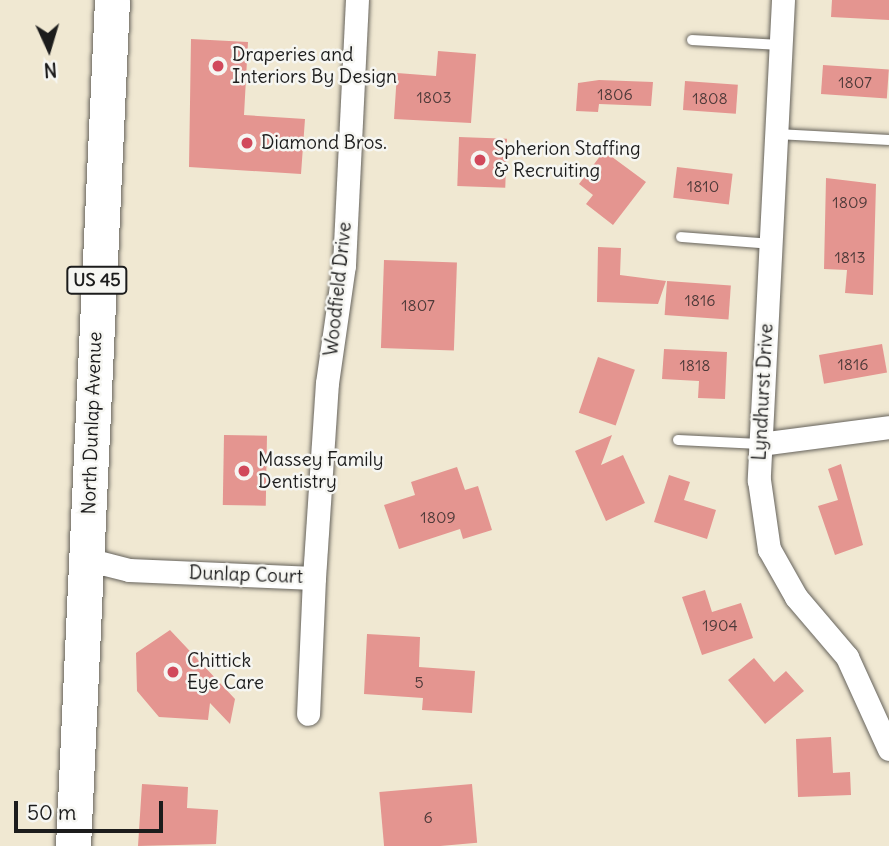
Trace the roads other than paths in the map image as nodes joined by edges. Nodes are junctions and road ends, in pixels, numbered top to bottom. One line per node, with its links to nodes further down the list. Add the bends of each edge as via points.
1 (111, 0): 13 (main road, North Dunlap Avenue / US 45)
2 (358, 0): 14 (street, Woodfield Drive, via 344,265 327,383)
3 (783, 0): 5 (street, Lyndhurst Drive)
4 (692, 40): 5 (lane)
5 (780, 45): 6 (street, Lyndhurst Drive)
6 (777, 134): 7 (lane); 9 (street, Lyndhurst Drive)
7 (889, 140)
8 (681, 237): 9 (lane)
9 (771, 244): 12 (street, Lyndhurst Drive)
10 (889, 428): 12 (street)
11 (678, 440): 12 (lane)
12 (760, 444): 15 (street, Lyndhurst Drive, via 769,549 796,597)
13 (86, 559): 14 (street, Dunlap Court, via 129,570); 18 (main road, North Dunlap Avenue / US 45)
14 (314, 578): 16 (street, Dunlap Court)
15 (881, 706): 17 (street, Lyndhurst Drive)
16 (308, 714)
17 (889, 749)
18 (72, 846)

